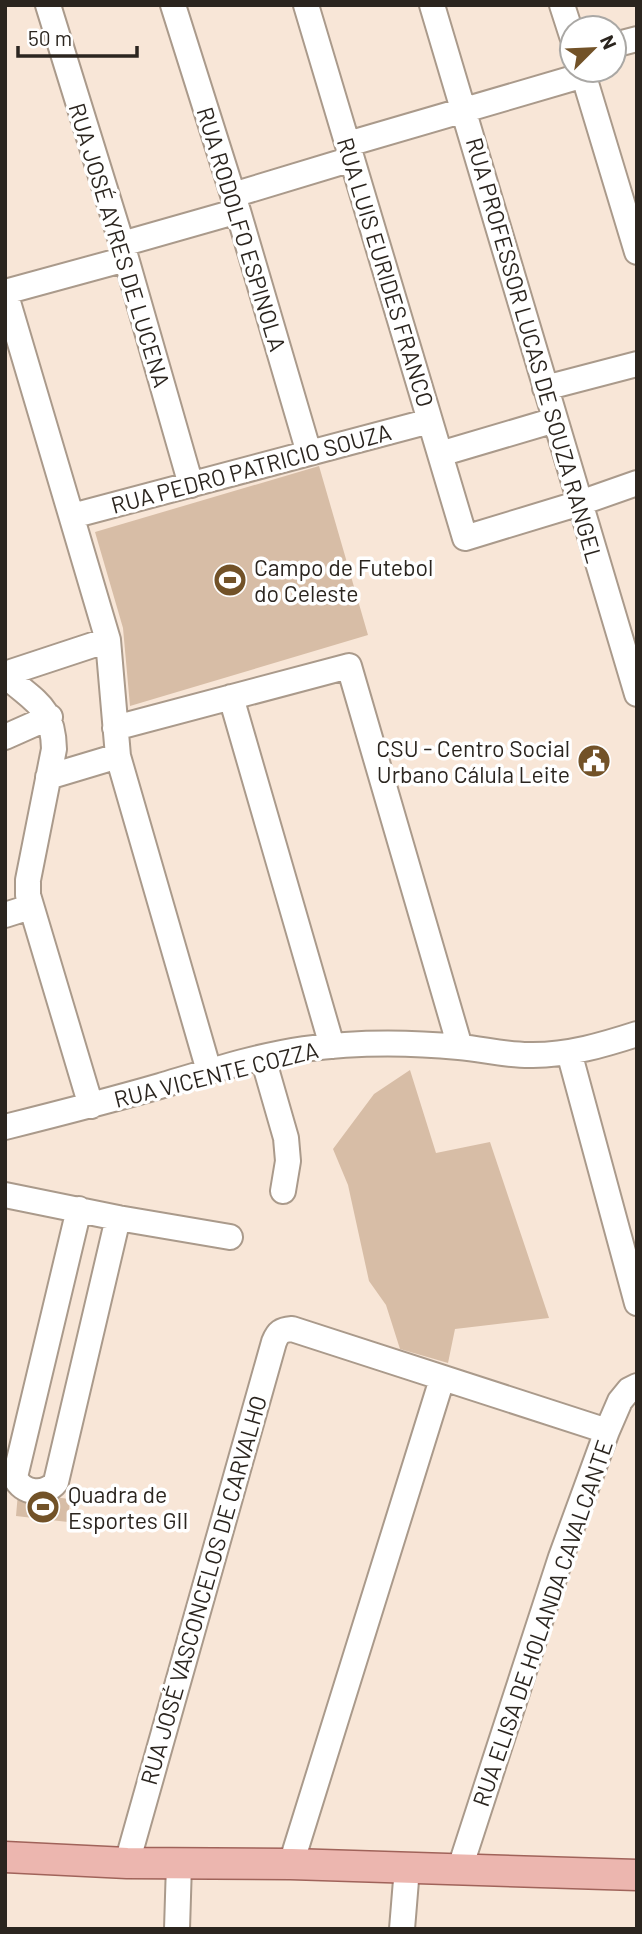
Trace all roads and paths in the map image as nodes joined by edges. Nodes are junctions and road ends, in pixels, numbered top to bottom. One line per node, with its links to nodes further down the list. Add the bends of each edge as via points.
1 (48, 5): 10 (street, RUA JOSÉ AYRES DE LUCENA)
2 (173, 5): 9 (street, RUA RODOLFO ESPINOLA)
3 (306, 5): 8 (street, RUA LUIS EURIDES FRANCO)
4 (432, 5): 7 (street, RUA PROFESSOR LUCAS DE SOUZA RANGEL)
5 (558, 80): 7 (street)
6 (587, 84): 11 (street)
7 (464, 109): 8 (street); 14 (street, RUA PROFESSOR LUCAS DE SOUZA RANGEL)
8 (350, 151): 9 (street); 16 (street, RUA LUIS EURIDES FRANCO)
9 (236, 203): 10 (street); 17 (street, RUA RODOLFO ESPINOLA)
10 (124, 252): 12 (street); 20 (street, RUA JOSÉ AYRES DE LUCENA)
11 (637, 252)
12 (6, 300): 22 (street)
13 (637, 364): 14 (street)
14 (545, 388): 15 (street, RUA PROFESSOR LUCAS DE SOUZA RANGEL)
15 (555, 419): 18 (street); 21 (street, RUA PROFESSOR LUCAS DE SOUZA RANGEL)
16 (430, 421): 17 (street, RUA PEDRO PATRICIO SOUZA); 18 (street, RUA LUIS EURIDES FRANCO)
17 (309, 453): 20 (street, RUA PEDRO PATRICIO SOUZA)
18 (440, 454): 21 (street, RUA LUIS EURIDES FRANCO, via 465,538)
19 (637, 483): 21 (street)
20 (191, 485): 22 (street, RUA PEDRO PATRICIO SOUZA)
21 (580, 503): 25 (street, RUA PROFESSOR LUCAS DE SOUZA RANGEL)
22 (72, 516): 23 (street)
23 (108, 640): 24 (street); 28 (street)
24 (5, 674): 27 (street)
25 (637, 694)
26 (231, 697): 28 (street); 35 (street); 36 (street, via 349,666)
27 (50, 718): 29 (street); 31 (street, via 54,749)
28 (115, 728): 30 (street)
29 (5, 737)
30 (118, 756): 31 (street); 39 (street)
31 (48, 777): 32 (street, via 28,880)
32 (30, 907): 33 (street); 40 (street)
33 (5, 915)
34 (637, 1034): 37 (street, RUA VICENTE COZZA)
35 (332, 1046): 36 (street, RUA VICENTE COZZA); 38 (street, RUA VICENTE COZZA)
36 (460, 1047): 37 (street, RUA VICENTE COZZA, via 503,1054)
37 (569, 1052): 47 (street)
38 (263, 1058): 39 (street, RUA VICENTE COZZA); 42 (street, via 286,1138)
39 (209, 1071): 40 (street, RUA VICENTE COZZA)
40 (91, 1106): 41 (street, RUA VICENTE COZZA)
41 (5, 1127)
42 (284, 1191)
43 (5, 1195): 44 (street)
44 (79, 1209): 45 (street); 45 (street, via 15,1477 18,1485 27,1489 44,1492 56,1482)
45 (118, 1217): 46 (street)
46 (230, 1237)
47 (637, 1303)
48 (442, 1379): 50 (street); 52 (street, RUA JOSÉ VASCONCELOS DE CARVALHO, via 292,1329 276,1335); 54 (street)
49 (637, 1386): 50 (street, RUA ELISA DE HOLANDA CAVALCANTE, via 620,1401)
50 (607, 1431): 56 (street, RUA ELISA DE HOLANDA CAVALCANTE)
51 (5, 1857): 52 (main road)
52 (127, 1863): 53 (main road)
53 (179, 1864): 54 (main road); 59 (street)
54 (291, 1864): 55 (main road)
55 (407, 1868): 56 (main road); 60 (street)
56 (460, 1868): 57 (main road)
57 (637, 1874): 58 (street)
58 (637, 1886)
59 (177, 1929)
60 (402, 1929)

